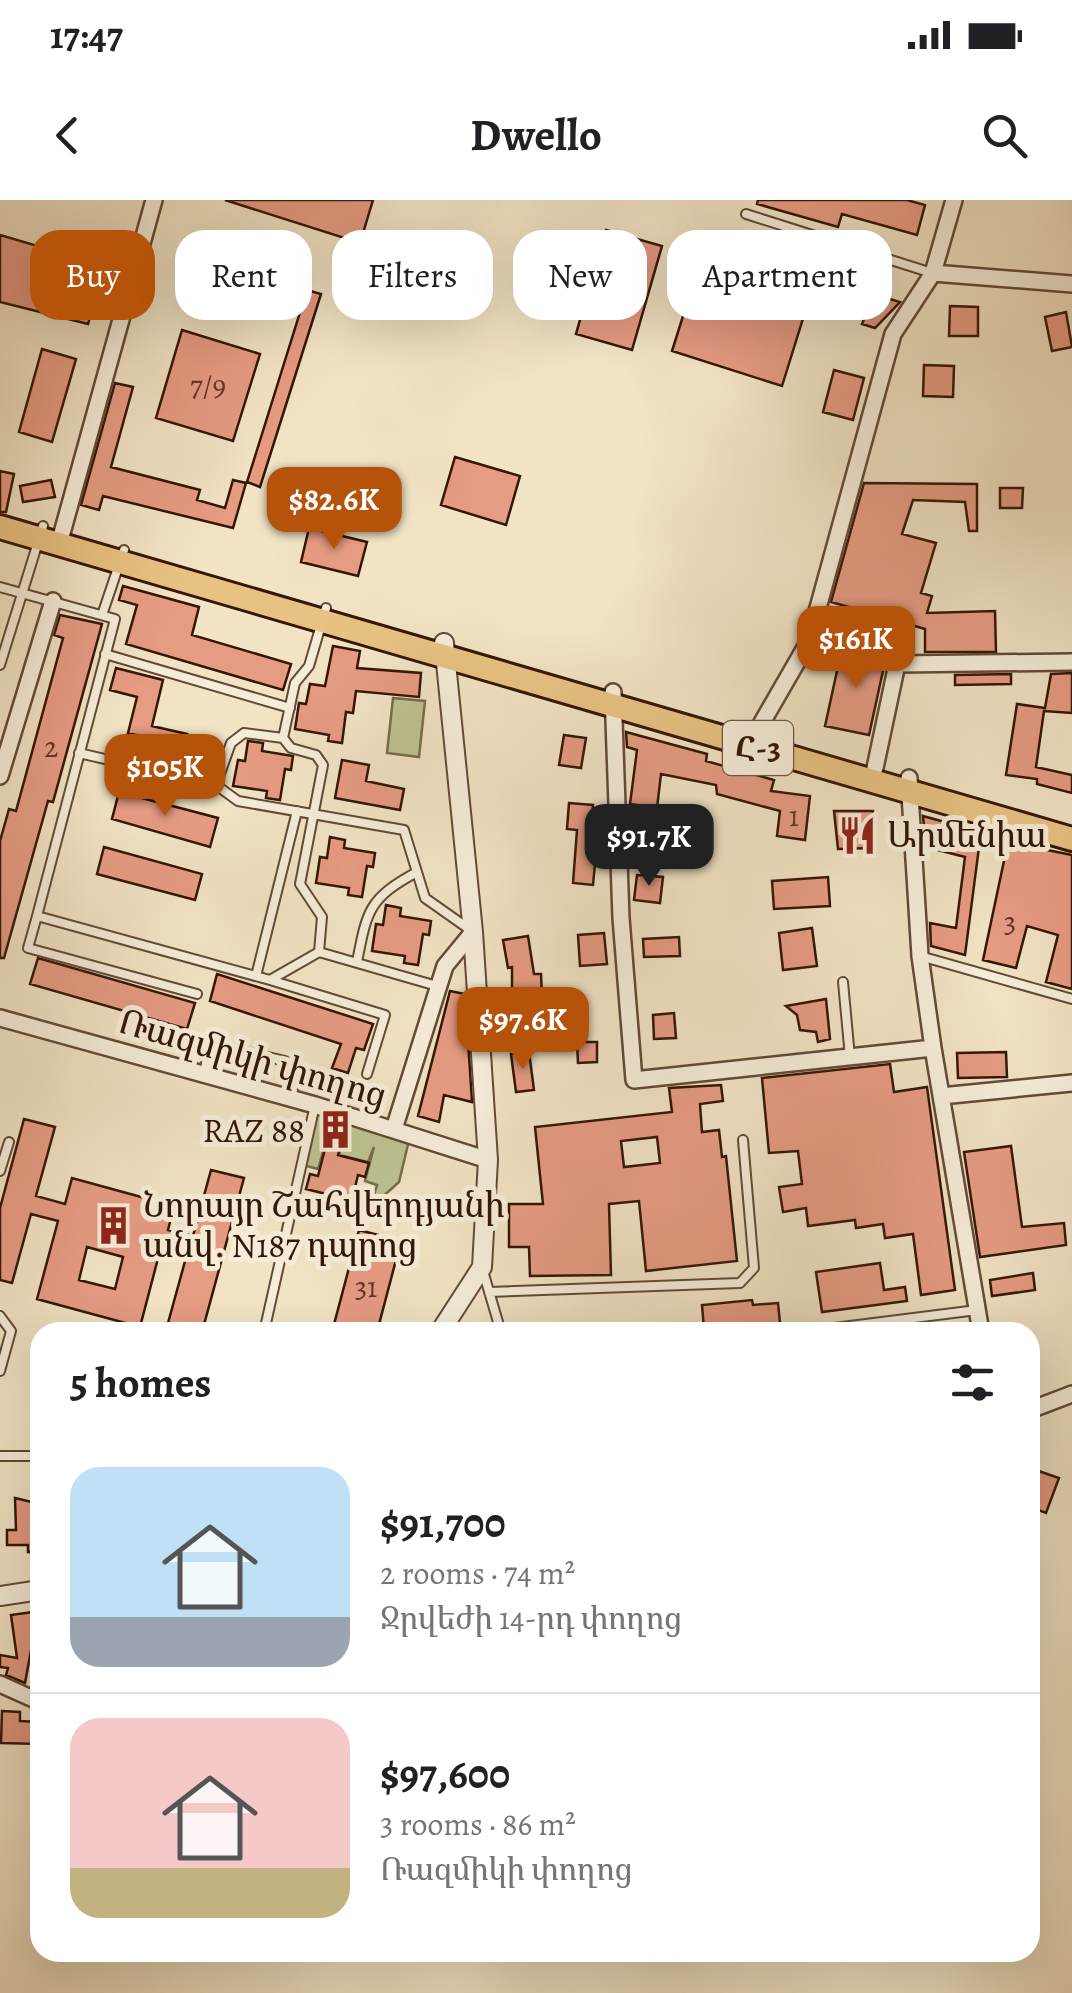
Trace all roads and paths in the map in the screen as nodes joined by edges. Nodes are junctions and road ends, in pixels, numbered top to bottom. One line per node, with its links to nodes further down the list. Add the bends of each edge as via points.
1 (154, 200): 8 (street)
2 (954, 200): 4 (street)
3 (746, 214): 4 (lane)
4 (933, 273): 5 (street); 21 (street, via 893,334 809,641)
5 (1072, 284)
6 (0, 513): 8 (main road, Հ-3)
7 (0, 527): 8 (main road, Հ-3)
8 (51, 535): 9 (main road, Հ-3); 11 (lane)
9 (122, 555): 13 (main road, Հ-3); 14 (lane)
10 (0, 588): 11 (lane)
11 (22, 594): 12 (lane); 18 (lane)
12 (53, 601): 14 (lane); 25 (street)
13 (324, 614): 15 (main road, Հ-3); 20 (lane)
14 (102, 615): 16 (lane, via 115,619)
15 (445, 648): 19 (main road, Հ-3); 34 (street)
16 (106, 654): 20 (lane); 23 (lane)
17 (1072, 662): 24 (street, via 897,664)
18 (0, 665)
19 (613, 698): 21 (main road, Հ-3); 27 (main road, Հ-3); 47 (street, via 634,1080)
20 (290, 708): 22 (lane)
21 (756, 733): 24 (main road, Հ-3)
22 (283, 738): 26 (lane, via 244,733 231,742); 29 (lane, via 323,765)
23 (80, 753): 26 (lane); 33 (lane)
24 (874, 768): 27 (main road, Հ-3)
25 (1, 769)
26 (216, 785): 28 (lane, via 238,801)
27 (910, 785): 30 (main road, Հ-3); 31 (main road, Հ-3); 36 (street)
28 (297, 811): 29 (lane); 38 (lane)
29 (314, 814): 32 (lane, via 404,830); 35 (lane, via 300,884 322,917)
30 (1072, 825)
31 (1072, 839)
32 (417, 872): 34 (lane, via 425,898); 37 (lane, via 388,887 368,908)
33 (37, 916): 38 (lane); 42 (lane, via 28,948)
34 (473, 932): 41 (street); 58 (street)
35 (319, 952): 37 (lane); 39 (lane)
36 (920, 956): 43 (lane); 45 (street)
37 (356, 962): 41 (lane)
38 (256, 976): 39 (lane)
39 (270, 980): 49 (lane, via 384,1014)
40 (843, 982): 47 (lane)
41 (437, 986): 55 (street)
42 (197, 994)
43 (1072, 998)
44 (0, 1018): 48 (street, Ռազմիկի փողոց)
45 (933, 1048): 47 (street); 52 (street)
46 (259, 1055): 48 (lane, via 218,1045 208,1052); 51 (lane); 53 (lane, via 292,1064)
47 (850, 1057)
48 (204, 1074): 51 (street, Ռազմիկի փողոց)
49 (367, 1074)
50 (1072, 1083): 52 (street)
51 (252, 1088): 53 (street, Ռազմիկի փողոց)
52 (941, 1096): 62 (street)
53 (292, 1099): 54 (street, Ռազմիկի փողոց)
54 (315, 1105): 55 (street, Ռազմիկի փողոց); 64 (lane)
55 (394, 1128): 58 (street, Ռազմիկի փողոց)
56 (743, 1140): 61 (lane, via 754,1268 740,1283)
57 (9, 1142): 59 (lane)
58 (488, 1160): 60 (street)
59 (0, 1171)
60 (482, 1266): 61 (lane); 65 (street)
61 (490, 1292): 66 (lane)
62 (977, 1310): 67 (lane); 68 (street)
63 (0, 1316): 69 (lane, via 11,1331)
64 (266, 1322)
65 (446, 1322)
66 (498, 1322)
67 (882, 1322)
68 (979, 1322)
69 (0, 1371)
70 (1072, 1394): 71 (street)
71 (1040, 1406)
72 (0, 1456): 73 (lane)
73 (30, 1456)
74 (30, 1592): 75 (street)
75 (0, 1596)
76 (0, 1684): 77 (street)
77 (30, 1698)

